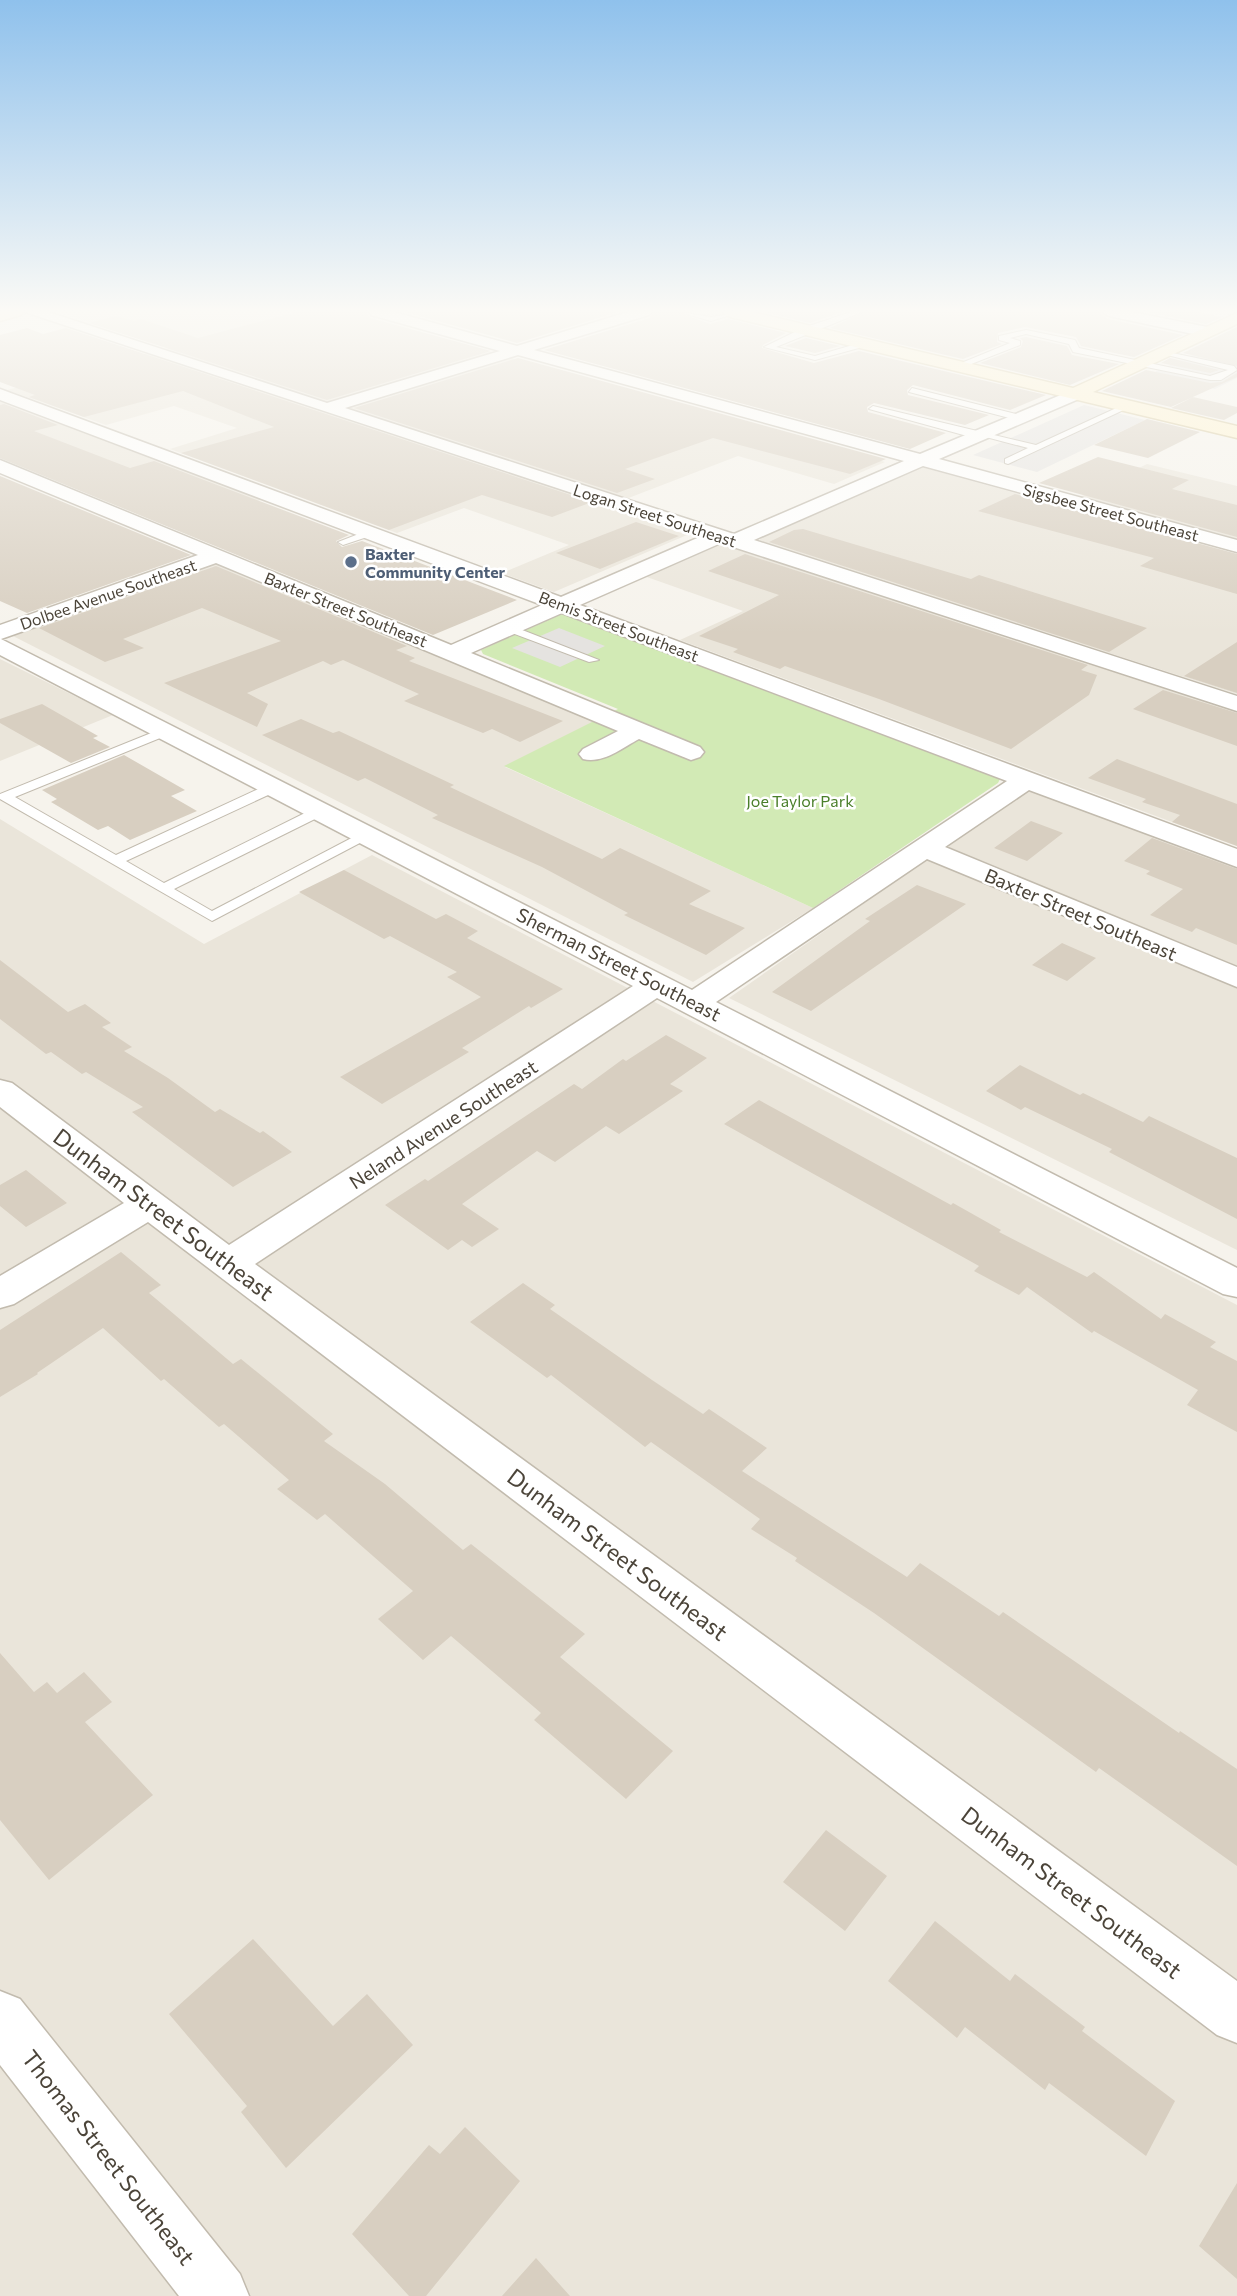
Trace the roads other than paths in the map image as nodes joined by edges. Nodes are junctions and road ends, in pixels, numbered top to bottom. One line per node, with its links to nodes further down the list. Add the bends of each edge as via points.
1 (67, 419): 14 (street, Bemis Street Southeast)
2 (361, 419): 15 (street, Logan Street Southeast)
3 (770, 419): 11 (street, Sigsbee Street Southeast)
4 (915, 419): 9 (lane)
5 (1018, 419): 9 (street)
6 (1100, 419): 10 (lane)
7 (1183, 419): 8 (main road)
8 (1237, 432)
9 (981, 435): 10 (lane); 11 (street)
10 (1037, 448): 12 (lane)
11 (922, 460): 15 (street); 17 (street, Sigsbee Street Southeast)
12 (1008, 461)
13 (0, 466): 18 (street, Baxter Street Southeast)
14 (369, 533): 16 (lane); 19 (street, Bemis Street Southeast)
15 (727, 539): 19 (street); 25 (street, Logan Street Southeast)
16 (343, 542)
17 (1237, 546)
18 (216, 556): 21 (street, Dolbee Avenue Southeast); 23 (street, Baxter Street Southeast)
19 (561, 605): 20 (street); 30 (street, Bemis Street Southeast)
20 (508, 628): 23 (street); 24 (lane)
21 (0, 632)
22 (0, 646): 27 (street, Sherman Street Southeast)
23 (451, 653): 26 (street, Baxter Street Southeast)
24 (593, 660)
25 (1237, 704)
26 (638, 730): 28 (street, Baxter Street Southeast); 29 (street)
27 (166, 731): 31 (street, Sherman Street Southeast); 36 (lane, via 5,797)
28 (691, 752)
29 (592, 754)
30 (1026, 780): 34 (street); 35 (street, Bemis Street Southeast)
31 (274, 787): 32 (street, Sherman Street Southeast); 36 (lane)
32 (320, 811): 33 (street, Sherman Street Southeast); 37 (lane)
33 (368, 835): 37 (lane, via 212,917); 39 (street, Sherman Street Southeast)
34 (926, 849): 38 (street, Baxter Street Southeast); 40 (street)
35 (1237, 859)
36 (115, 861): 37 (lane)
37 (163, 889)
38 (1237, 978)
39 (657, 984): 40 (street, Sherman Street Southeast); 43 (street, Neland Avenue Southeast)
40 (694, 1003): 44 (street, Sherman Street Southeast)
41 (0, 1090): 42 (street, Dunham Street Southeast)
42 (150, 1204): 43 (street, Dunham Street Southeast); 45 (street)
43 (228, 1264): 46 (street, Dunham Street Southeast)
44 (1237, 1284)
45 (0, 1294)
46 (1237, 2015)
47 (0, 2019): 48 (street, Thomas Street Southeast)
48 (218, 2296)

